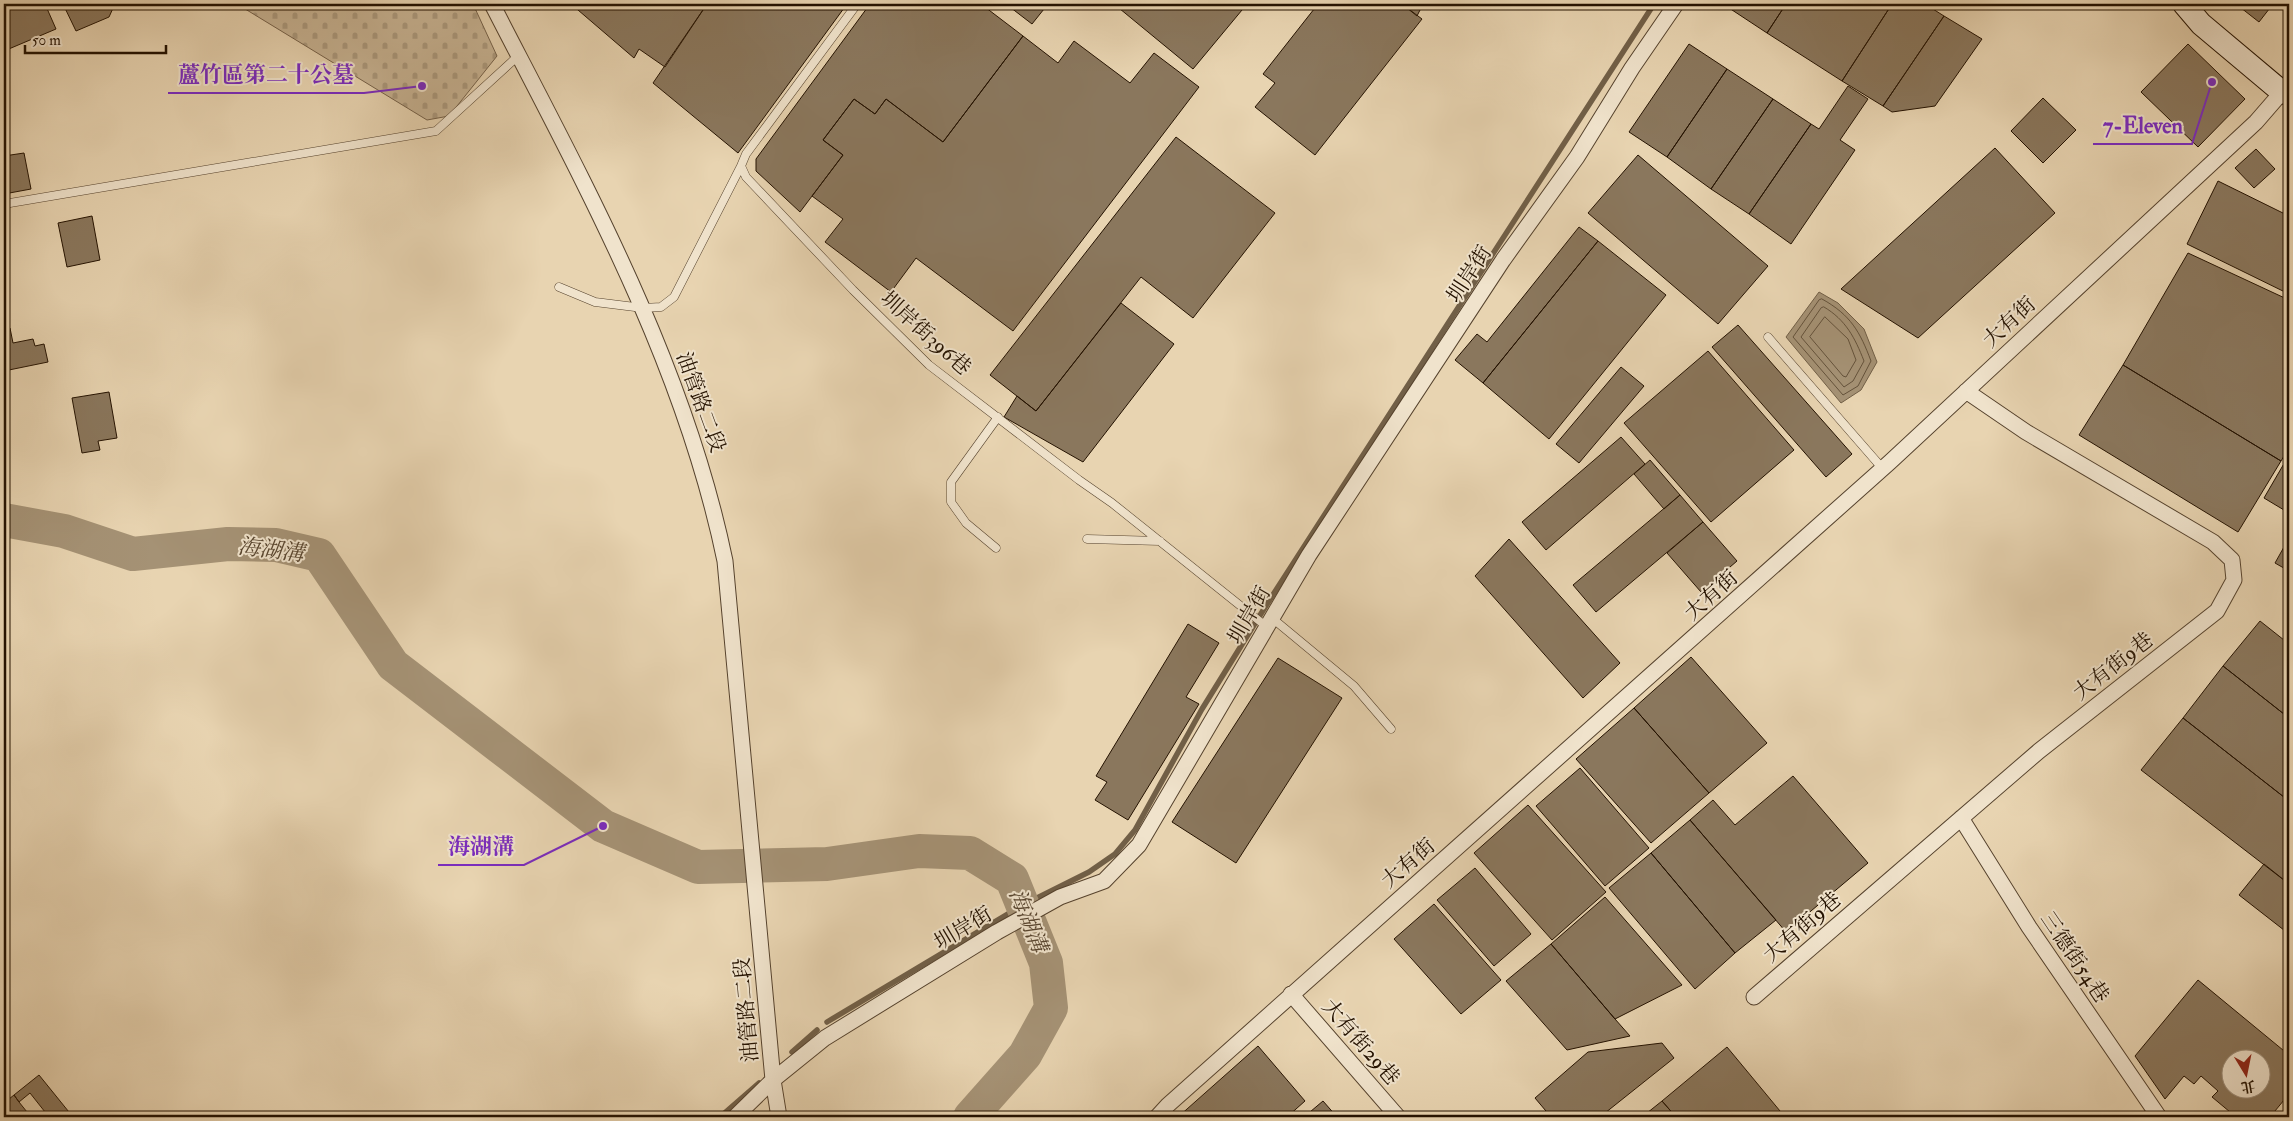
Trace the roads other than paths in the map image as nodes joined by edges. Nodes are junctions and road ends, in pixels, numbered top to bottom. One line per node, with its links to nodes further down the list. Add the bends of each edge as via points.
1 (492, 4): 5 (street, 油管路二段)
2 (857, 4): 7 (lane, via 746,154)
3 (1676, 4): 18 (street, 圳岸街, via 1577,157 1503,260 1314,547)
4 (2184, 4): 6 (main road, via 2201,24)
5 (518, 56): 8 (lane, via 436,131); 10 (street, 油管路二段)
6 (2286, 93): 12 (street, 大有街)
7 (741, 166): 10 (lane, via 674,297 661,307); 13 (lane, 圳岸街396巷, via 759,191 929,365)
8 (4, 204)
9 (559, 288): 10 (lane, via 595,302)
10 (644, 308): 23 (street, 油管路二段, via 700,459 725,561)
11 (1768, 337): 14 (lane)
12 (1966, 391): 14 (street, 大有街); 20 (street, 大有街9巷, via 2026,432 2212,542 2232,560 2234,580 2217,611 2039,751)
13 (998, 417): 16 (lane, 圳岸街396巷); 17 (lane, via 951,482 951,502 966,522)
14 (1883, 469): 21 (street, 大有街)
15 (1087, 539): 16 (lane)
16 (1160, 541): 18 (lane, 圳岸街396巷, via 1247,611)
17 (996, 548)
18 (1268, 623): 19 (lane, 圳岸街396巷, via 1354,686); 23 (street, 圳岸街, via 1139,845 1104,881 1060,896 997,932 825,1038)
19 (1391, 730)
20 (1961, 818): 22 (street, 大有街9巷); 28 (street, 三德街54巷, via 2029,927)
21 (1291, 994): 26 (street, 大有街); 27 (street, 大有街29巷)
22 (1754, 997)
23 (774, 1080): 24 (street, 圳岸街); 25 (street, 油管路二段)
24 (735, 1117)
25 (779, 1117)
26 (1157, 1117)
27 (1398, 1117)
28 (2159, 1117)

